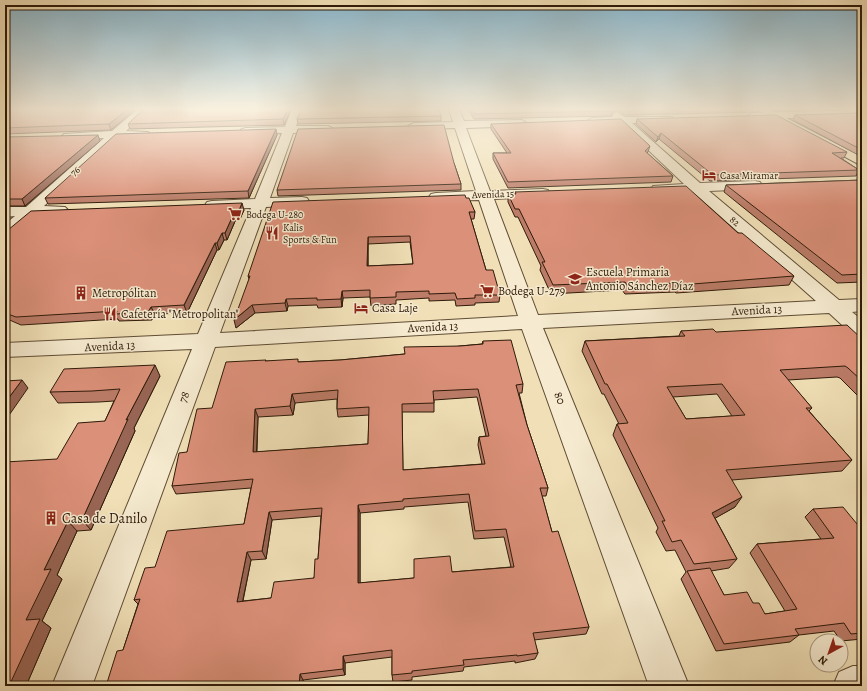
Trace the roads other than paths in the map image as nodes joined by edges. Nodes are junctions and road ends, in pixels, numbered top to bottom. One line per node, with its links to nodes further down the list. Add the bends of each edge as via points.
1 (107, 141): 19 (street, 76)
2 (285, 141): 16 (street, 78)
3 (466, 141): 13 (street, 80)
4 (646, 141): 10 (street, 82)
5 (825, 141): 8 (main road)
6 (836, 141): 7 (main road)
7 (862, 155)
8 (862, 162)
9 (770, 185): 10 (street)
10 (696, 187): 11 (street); 23 (street, 82)
11 (641, 189)
12 (556, 192): 13 (street, Avenida 15)
13 (486, 195): 14 (street, Avenida 15); 24 (street, 80)
14 (423, 197)
15 (313, 201): 16 (street)
16 (260, 203): 17 (street); 26 (street, 78)
17 (199, 205)
18 (73, 210): 19 (street)
19 (30, 211): 20 (street); 21 (street, 76)
20 (5, 212)
21 (5, 233)
22 (862, 305): 23 (street, Avenida 13)
23 (834, 306): 24 (street, Avenida 13); 25 (street, 82)
24 (530, 322): 26 (street, Avenida 13); 30 (street, 80)
25 (862, 331)
26 (206, 341): 27 (street, Avenida 13); 29 (street, 78)
27 (5, 350)
28 (862, 685): 31 (street)
29 (72, 686)
30 (669, 686)
31 (853, 686)

